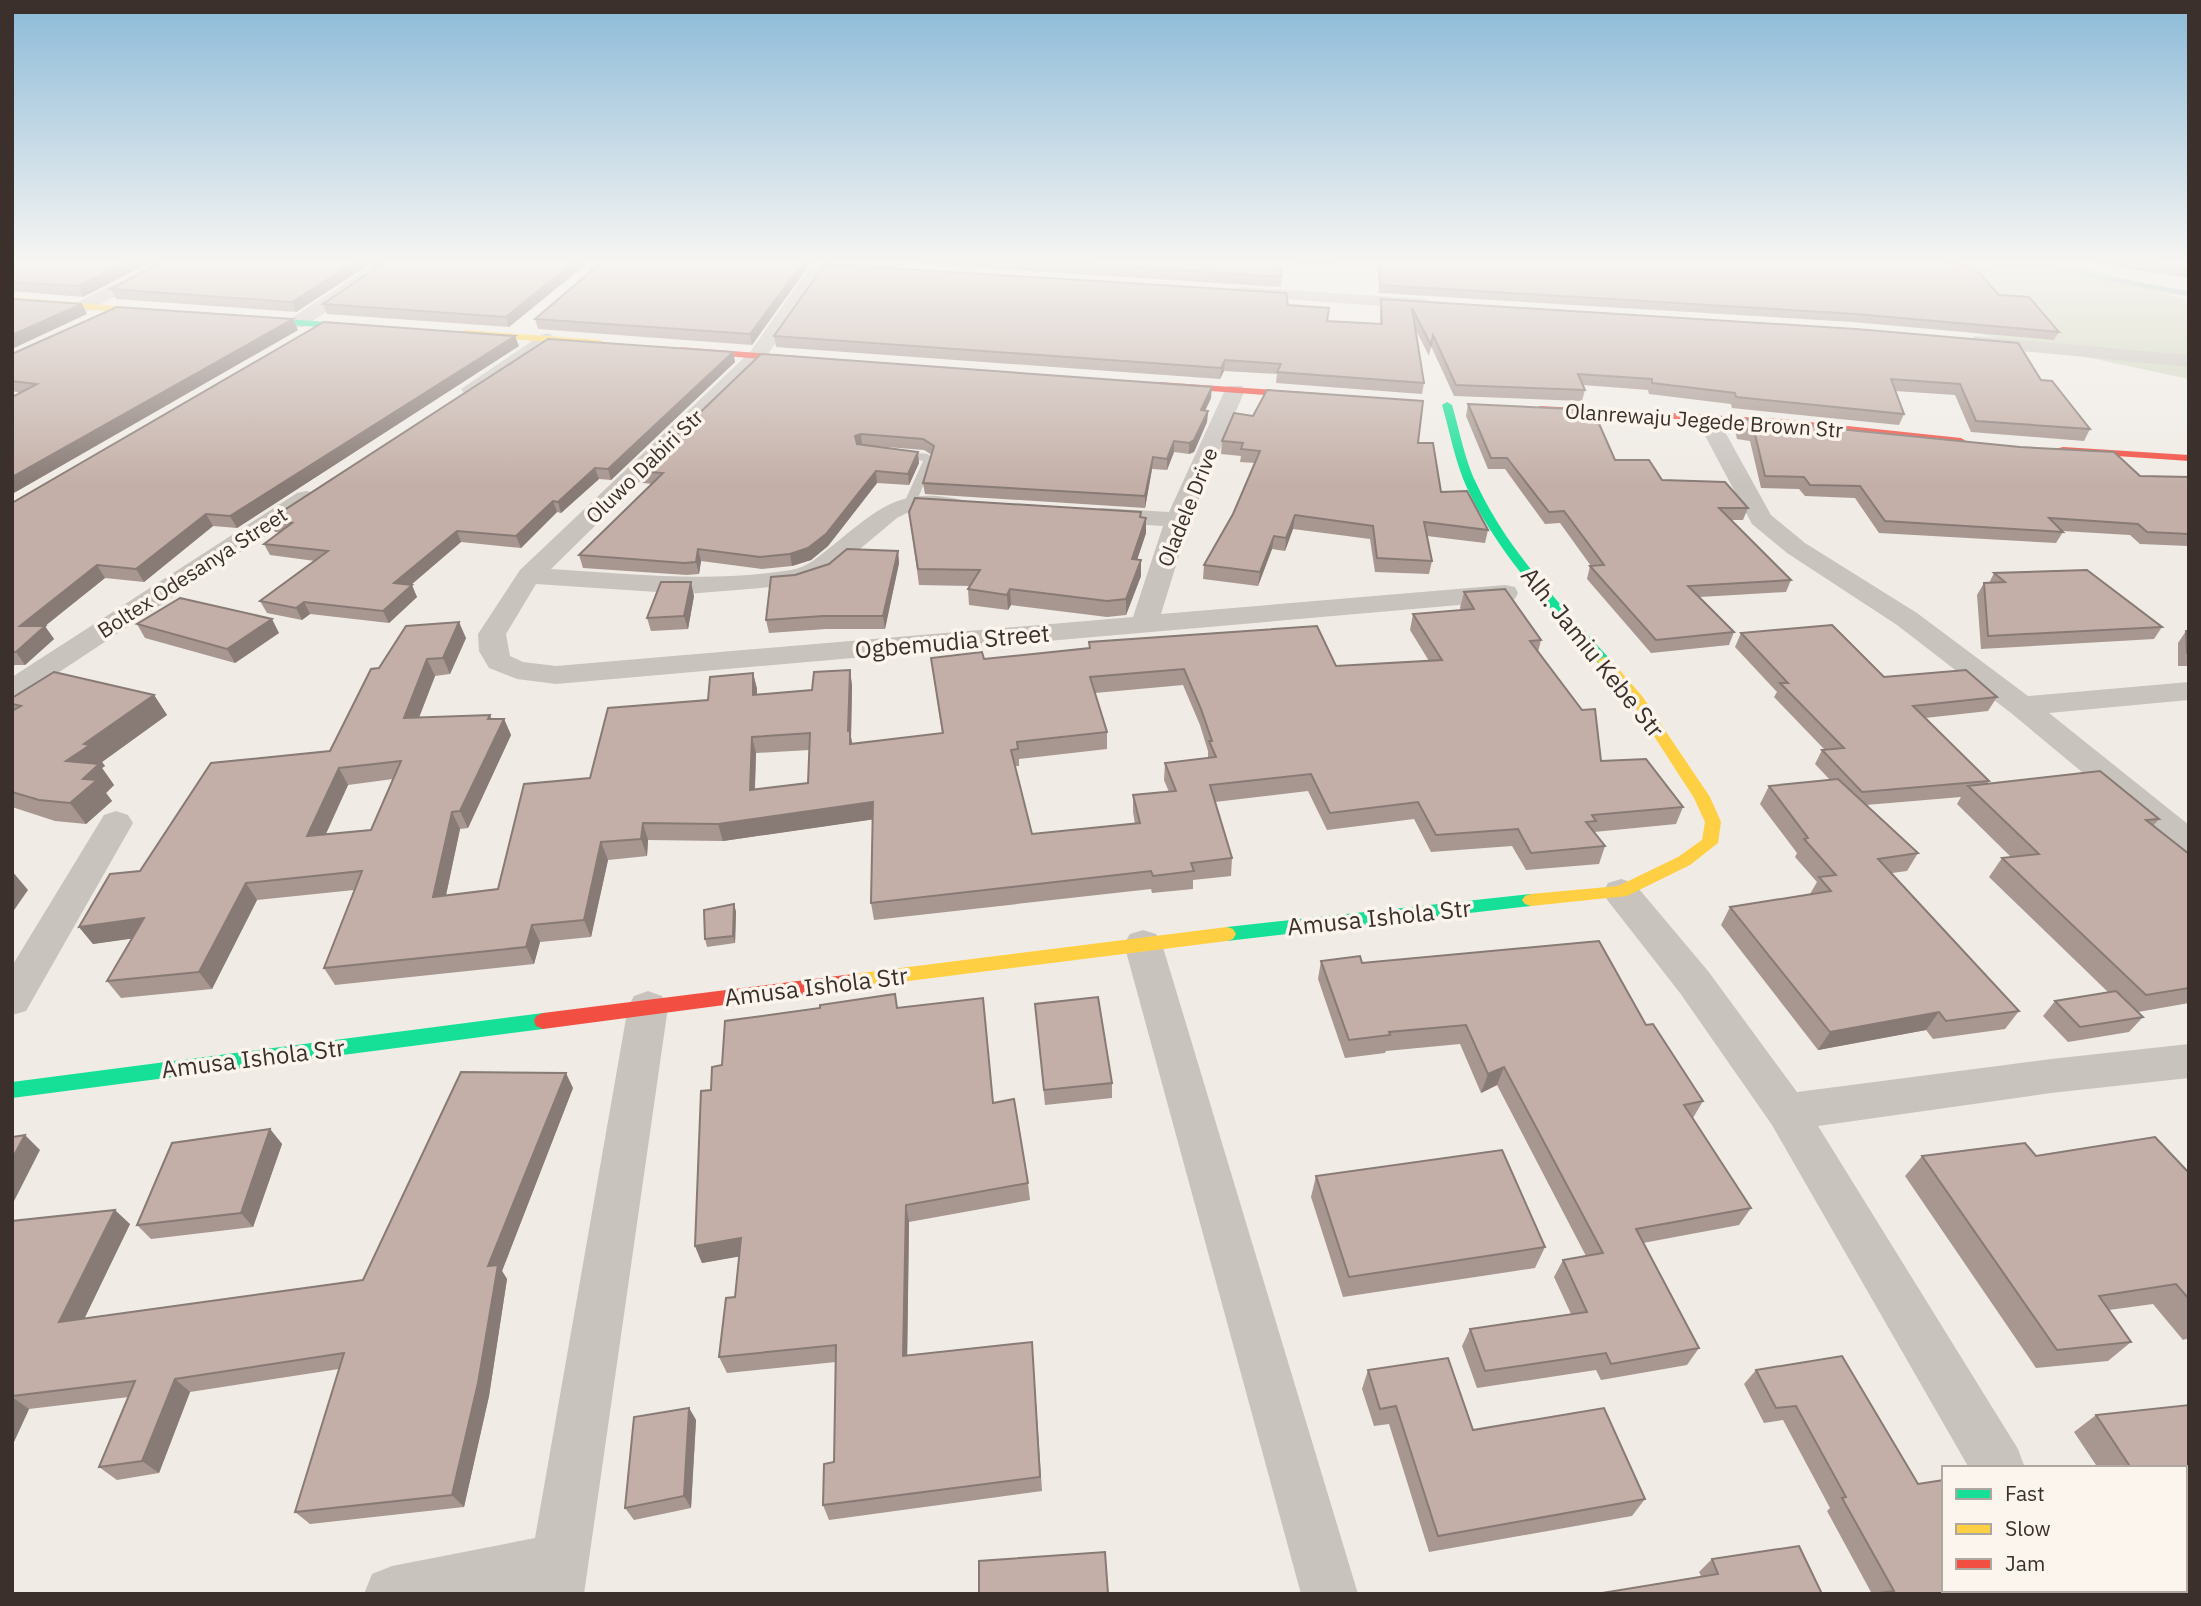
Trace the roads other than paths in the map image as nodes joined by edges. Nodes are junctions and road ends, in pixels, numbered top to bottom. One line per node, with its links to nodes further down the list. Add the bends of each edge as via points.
1 (304, 335): 10 (street)
2 (497, 335): 7 (street)
3 (519, 335): 7 (street)
4 (535, 335): 18 (street)
5 (570, 335): 9 (street)
6 (772, 335): 12 (street, Oluwo Dabiri Str)
7 (515, 336)
8 (1960, 340): 14 (street)
9 (613, 344)
10 (286, 346)
11 (666, 349): 12 (street)
12 (757, 356): 13 (street); 31 (street, Oluwo Dabiri Str)
13 (826, 361)
14 (2189, 361)
15 (1140, 384): 16 (street)
16 (1235, 390): 17 (street); 30 (street, Oladele Drive)
17 (1341, 397)
18 (455, 400)
19 (1447, 405): 39 (street, Alh. Jamiu Kebe Str, via 1471,484 1490,520 1538,587 1637,699 1702,797 1713,822 1710,843)
20 (1525, 408): 22 (street, Olanrewaju Jegede Brown Str, via 1714,417)
21 (1713, 430): 36 (street, via 1761,519 1796,548 1907,619)
22 (1973, 442)
23 (2052, 450): 25 (street)
24 (887, 453): 27 (lane, via 929,460)
25 (2189, 458)
26 (327, 484): 34 (street, Boltex Odesanya Street)
27 (910, 503): 28 (street); 31 (street, via 888,513 821,568 797,577 687,586)
28 (977, 507)
29 (1071, 513): 30 (street)
30 (1178, 520): 33 (street, Oladele Drive)
31 (529, 576): 33 (street, Ogbemudia Street, via 492,634 493,651 499,662 517,670 556,675)
32 (1506, 593): 33 (street, Ogbemudia Street)
33 (1144, 625)
34 (12, 690)
35 (2189, 691): 36 (street)
36 (2022, 706): 38 (street)
37 (116, 823): 41 (street)
38 (2189, 844)
39 (1621, 892): 40 (street, Amusa Ishola Str); 45 (street, via 1694,982)
40 (1143, 944): 42 (street, Amusa Ishola Str); 49 (street)
41 (12, 1000)
42 (648, 1007): 44 (street, Amusa Ishola Str); 47 (street)
43 (2189, 1061): 45 (street)
44 (12, 1090)
45 (1787, 1112): 46 (street)
46 (1998, 1466)
47 (557, 1578): 48 (street)
48 (392, 1594)
49 (1330, 1594)

